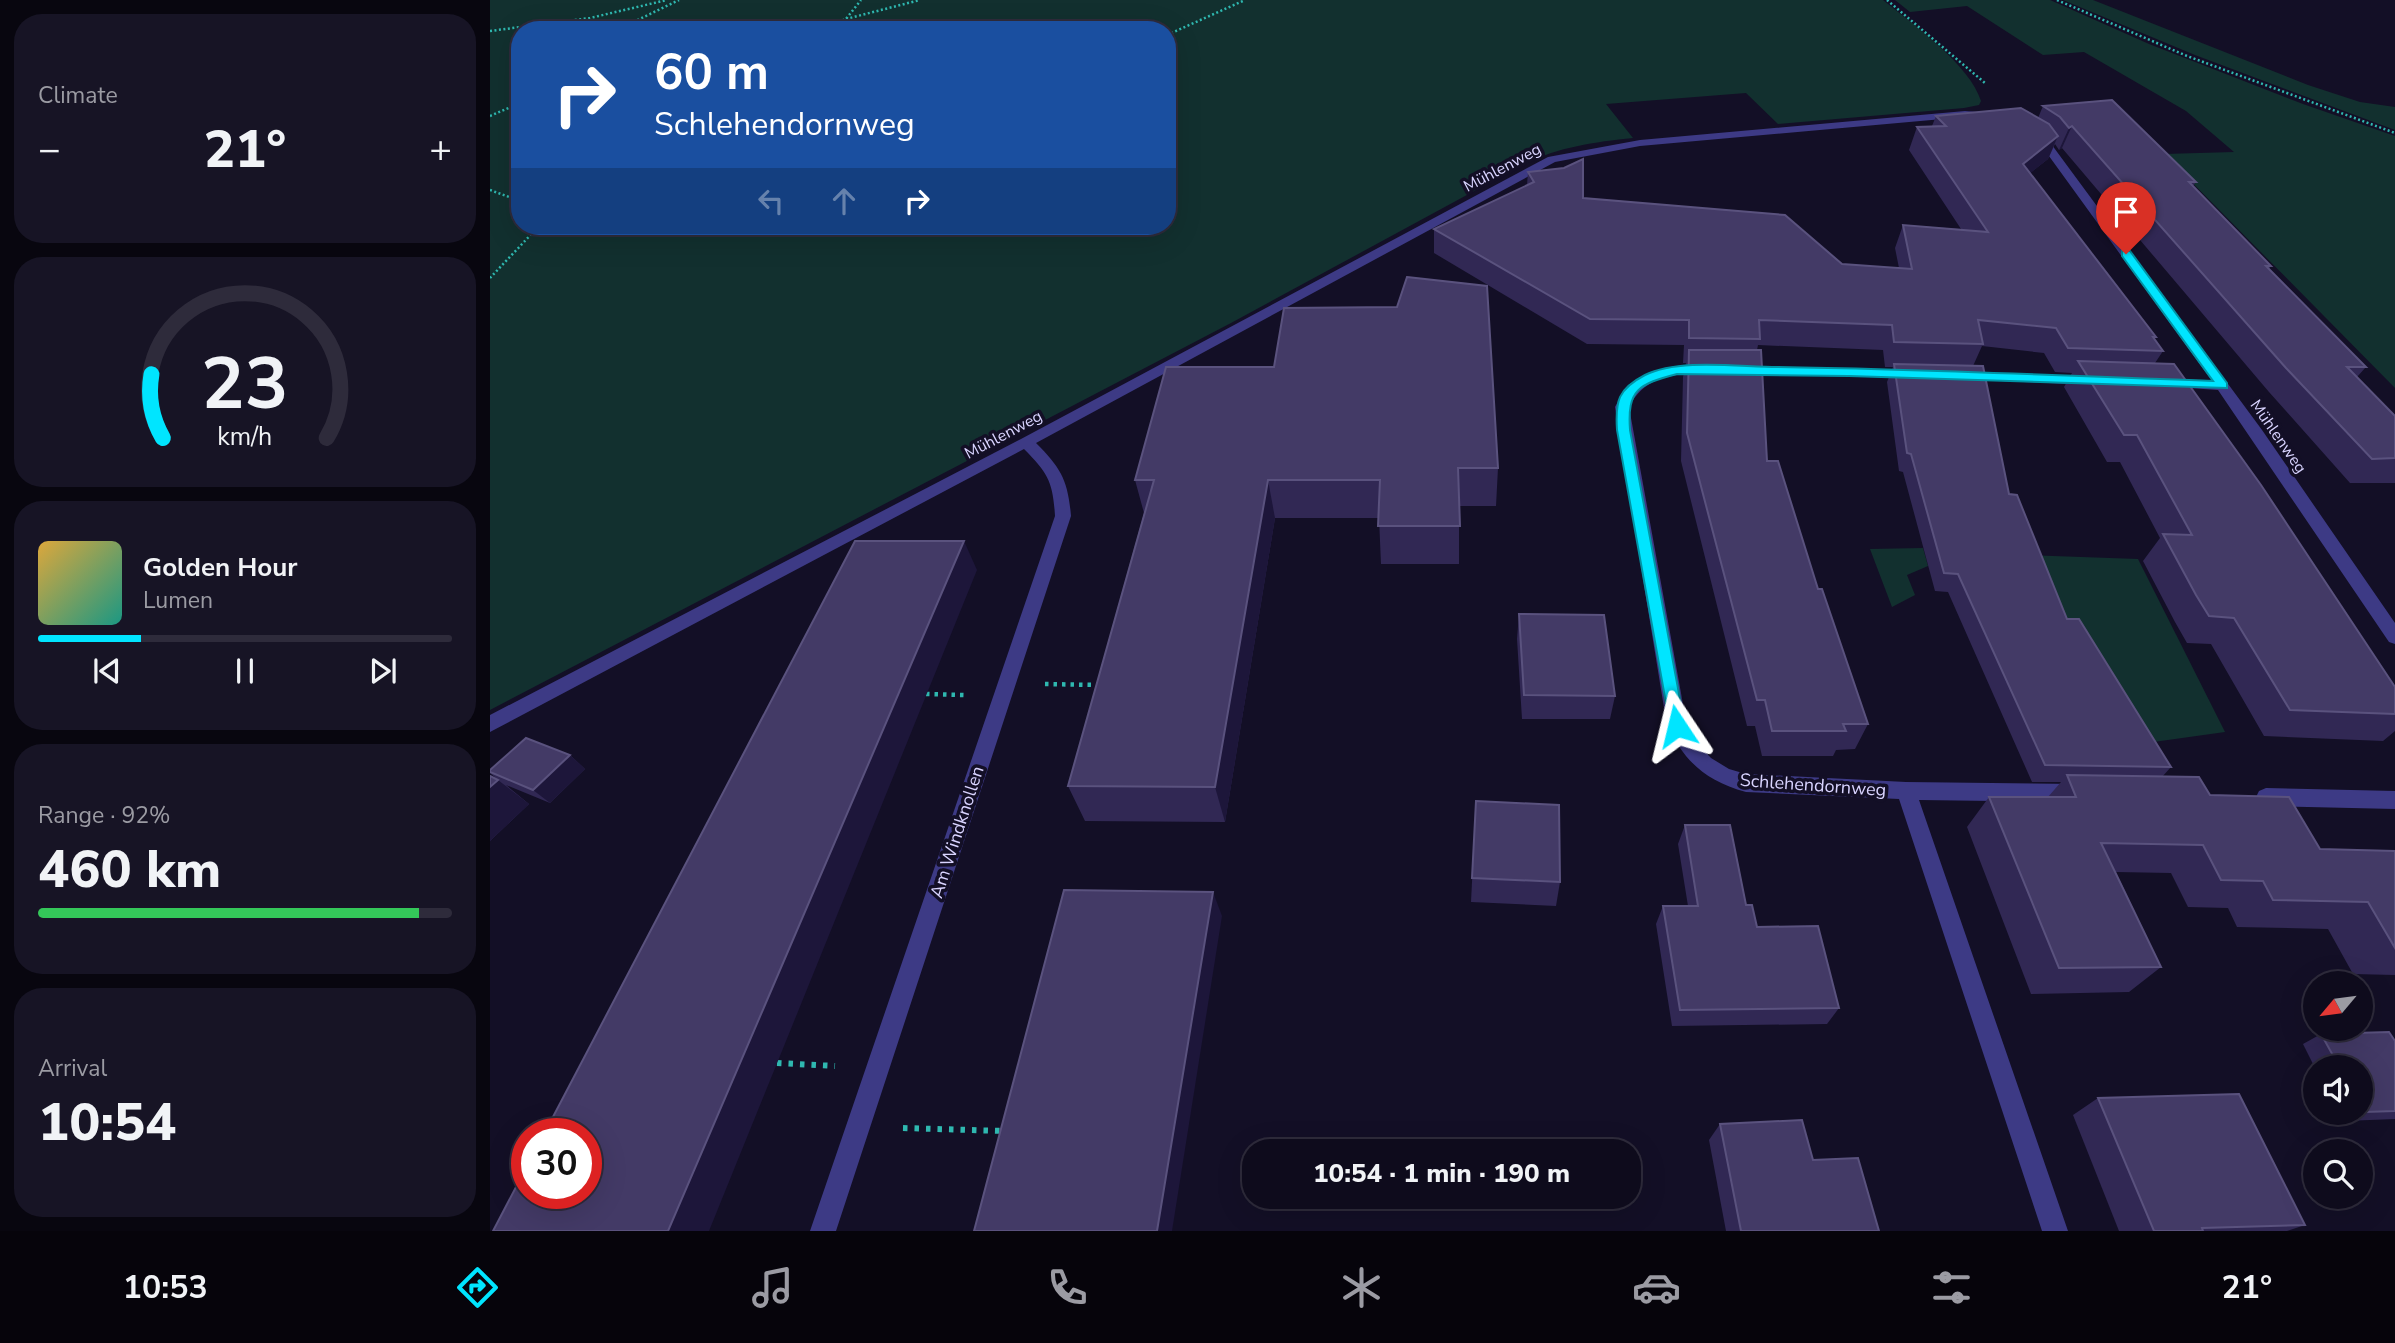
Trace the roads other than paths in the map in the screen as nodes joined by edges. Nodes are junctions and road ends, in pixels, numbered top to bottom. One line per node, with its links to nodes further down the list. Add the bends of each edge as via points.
1 (2006, 121): 6 (street, Mühlenweg, via 1965,114 1653,142 1552,159)
2 (2022, 129): 5 (street, Mühlenweg, via 2045,142)
3 (2112, 382): 9 (street, Schlehendornweg, via 1677,370 1628,391 1622,407 1624,430 1677,726 1685,744 1721,777 1746,783)
4 (2153, 383): 5 (street)
5 (2222, 386): 7 (street, Mühlenweg)
6 (1026, 442): 8 (street, Mühlenweg); 13 (street, Am Windknollen, via 1055,470 1062,488 1063,516)
7 (2395, 637)
8 (490, 724)
9 (1906, 790): 10 (street, Schlehendornweg); 14 (street, Schlehendornweg)
10 (2095, 793)
11 (2245, 797): 12 (street)
12 (2395, 800)
13 (823, 1231)
14 (2055, 1231)

